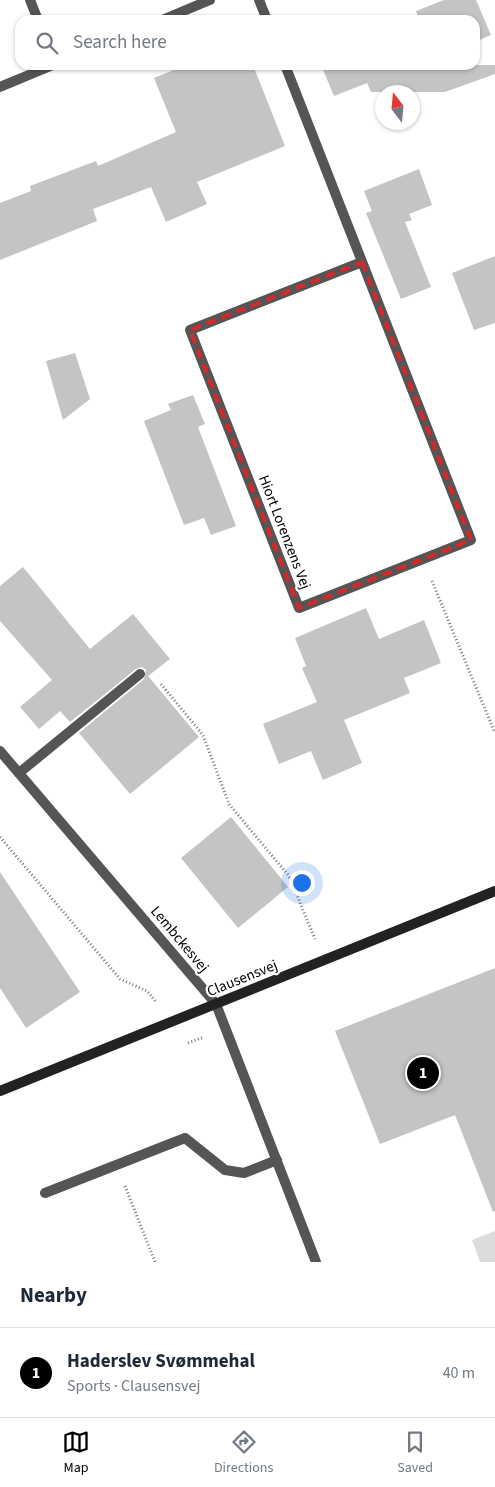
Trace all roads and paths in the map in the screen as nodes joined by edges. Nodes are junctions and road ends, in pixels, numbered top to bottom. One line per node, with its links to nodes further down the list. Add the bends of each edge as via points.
1 (30, 0): 4 (street)
2 (210, 0): 5 (street)
3 (259, 0): 6 (street)
4 (36, 15)
5 (174, 15)
6 (265, 15)
7 (41, 70): 9 (street)
8 (287, 70): 10 (street, Hiort Lorenzens Vej)
9 (0, 87)
10 (362, 262): 11 (street, Hiort Lorenzens Vej, via 471,540); 11 (street, Hiort Lorenzens Vej, via 190,330 299,608)
11 (422, 559): 13 (path)
12 (140, 674): 15 (street); 18 (path, via 162,685 203,735 229,804 289,876)
13 (495, 733)
14 (0, 751): 15 (street, Lembckesvej)
15 (18, 773): 19 (street, Lembckesvej)
16 (0, 837): 20 (path, via 120,979 147,991)
17 (495, 892): 18 (street, Clausensvej)
18 (324, 961): 19 (street, Clausensvej)
19 (216, 1004): 20 (street, Clausensvej); 22 (street, Lembckesvej)
20 (171, 1023): 21 (street, Clausensvej)
21 (0, 1091)
22 (277, 1160): 23 (street, via 244,1173 225,1170 184,1138); 26 (street, Lembckesvej)
23 (116, 1164): 24 (street); 25 (path)
24 (45, 1193)
25 (154, 1262)
26 (316, 1262)

